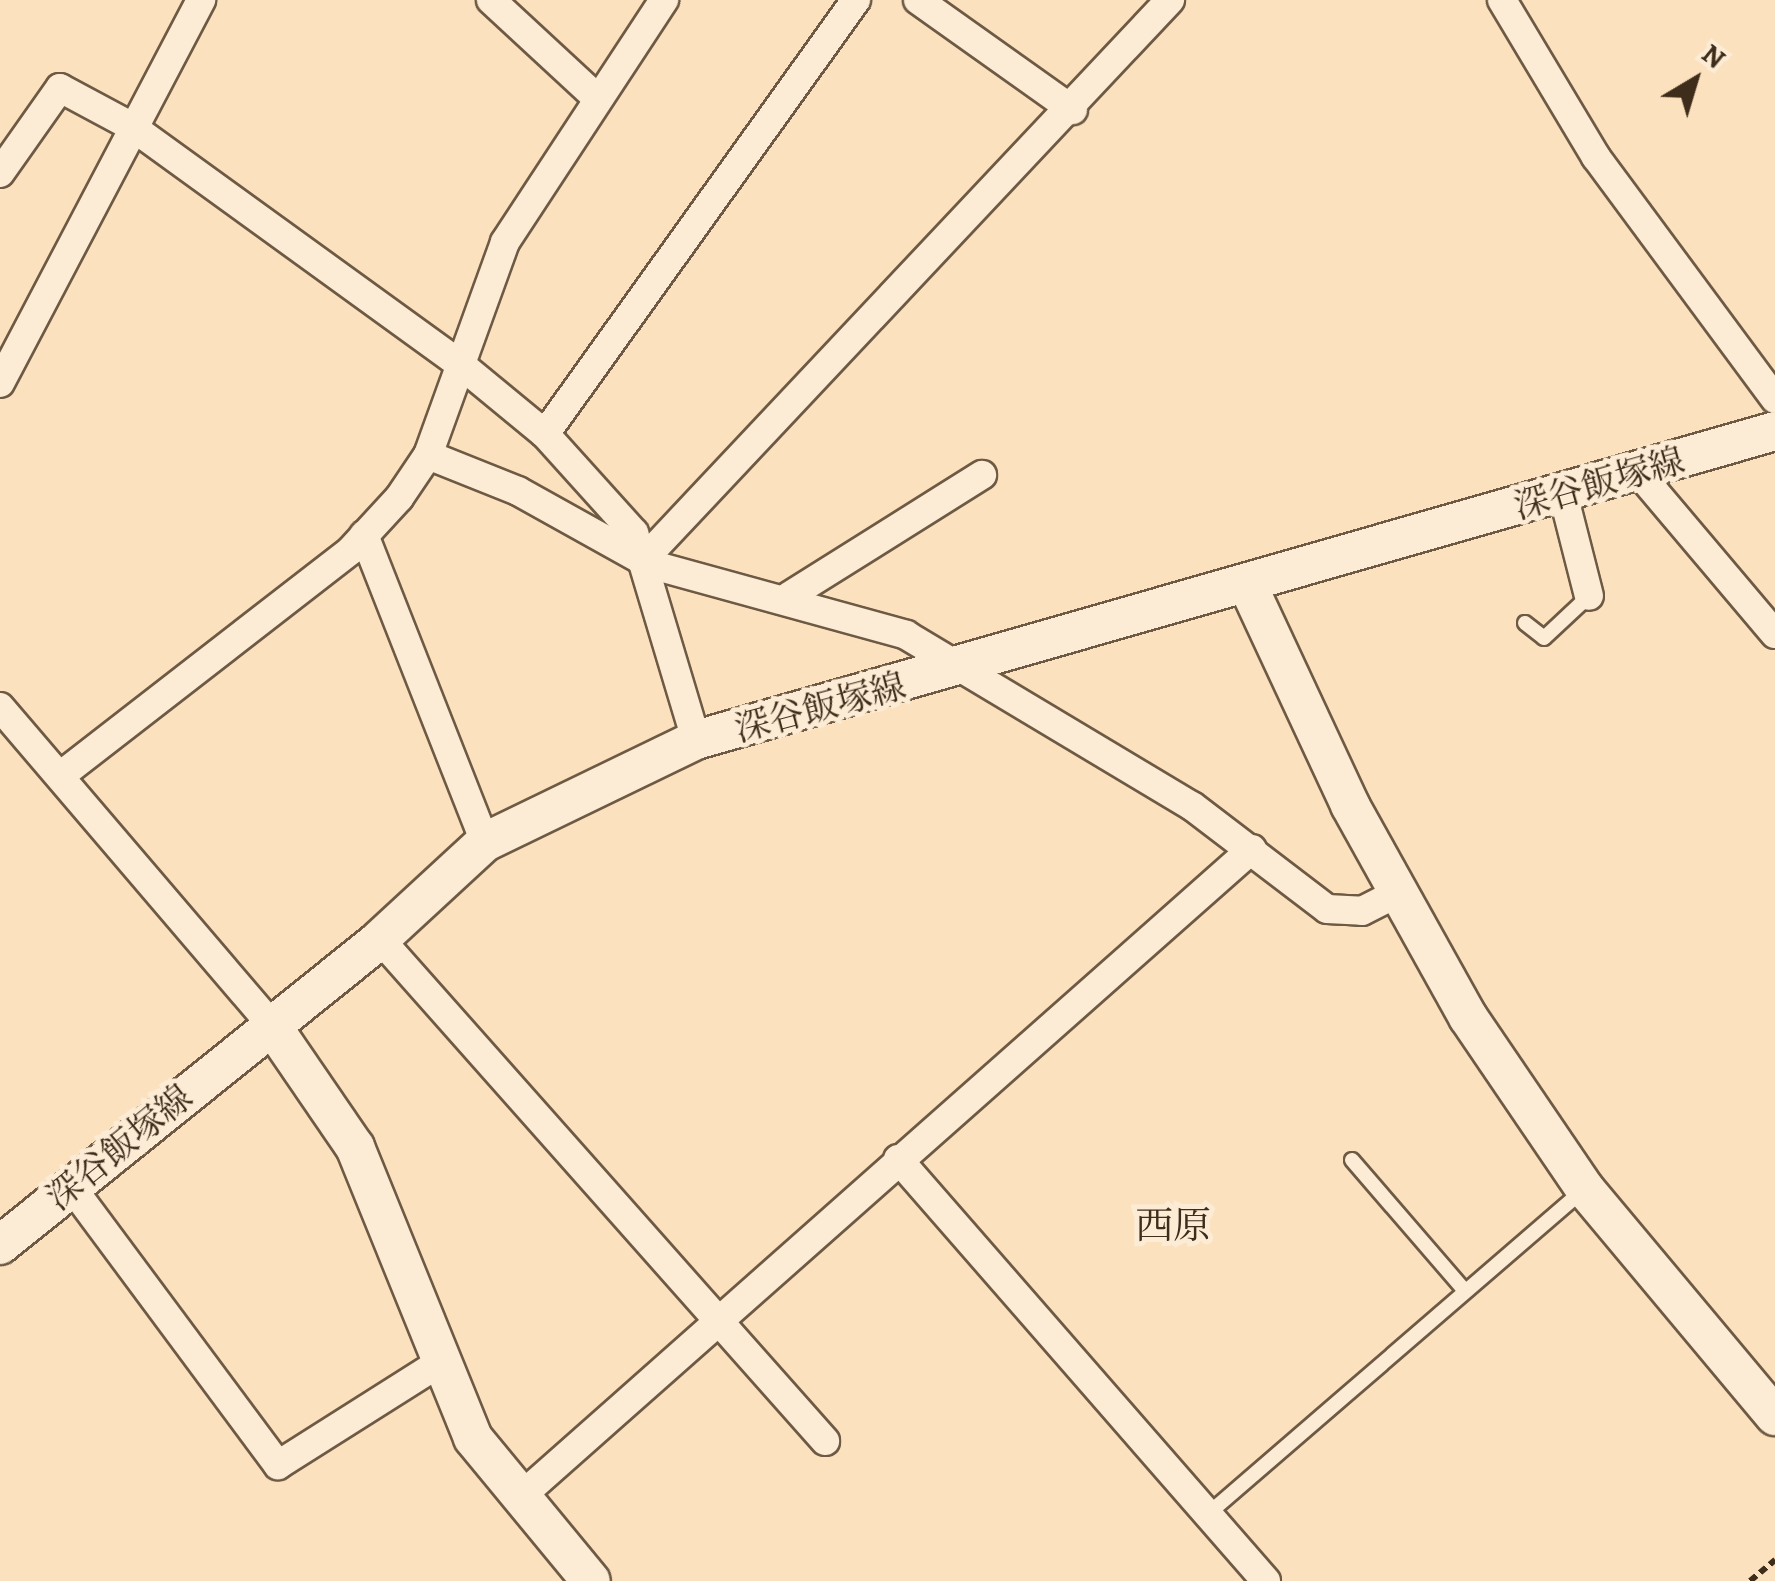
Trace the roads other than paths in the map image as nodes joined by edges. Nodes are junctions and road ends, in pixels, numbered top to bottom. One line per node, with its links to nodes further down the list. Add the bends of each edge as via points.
1 (201, 0): 10 (street)
2 (492, 0): 8 (street)
3 (664, 0): 8 (street)
4 (856, 0): 17 (street)
5 (918, 0): 9 (street)
6 (1170, 0): 9 (street)
7 (1502, 0): 15 (street, via 1596,157)
8 (597, 98): 13 (street, via 505,242)
9 (1073, 110): 23 (street)
10 (131, 126): 11 (street, via 60,88); 12 (street); 13 (street)
11 (0, 173)
12 (8, 354): 14 (street)
13 (460, 364): 17 (street); 18 (street)
14 (0, 383)
15 (1775, 399)
16 (1775, 431): 19 (main road, 深谷飯塚線)
17 (545, 434): 23 (street)
18 (428, 456): 22 (street); 23 (street, via 518,491)
19 (1638, 472): 21 (main road, 深谷飯塚線); 28 (street)
20 (982, 475): 25 (street)
21 (1563, 494): 24 (main road, 深谷飯塚線); 26 (street)
22 (364, 535): 32 (street); 33 (street)
23 (648, 560): 25 (street); 31 (street)
24 (1248, 586): 29 (main road, 深谷飯塚線); 35 (main road)
25 (789, 596): 29 (street, via 906,635)
26 (1589, 596): 27 (lane, via 1544,638)
27 (1525, 623)
28 (1775, 634)
29 (968, 668): 31 (main road, 深谷飯塚線); 34 (street)
30 (0, 707): 32 (street)
31 (696, 740): 33 (main road, 深谷飯塚線)
32 (60, 776): 37 (street)
33 (486, 842): 36 (main road, 深谷飯塚線)
34 (1252, 849): 35 (street, via 1328,909 1362,911); 38 (street)
35 (1395, 894): 41 (main road)
36 (380, 939): 37 (main road, 深谷飯塚線); 44 (street)
37 (272, 1026): 40 (main road, 深谷飯塚線); 45 (main road, via 355,1147)
38 (898, 1160): 44 (street); 49 (street)
39 (1352, 1160): 43 (lane)
40 (70, 1186): 42 (main road, 深谷飯塚線); 45 (street, via 278,1465)
41 (1584, 1189): 43 (lane); 46 (main road)
42 (0, 1245)
43 (1465, 1291): 49 (lane)
44 (715, 1326): 47 (street); 48 (street)
45 (441, 1362): 48 (main road, via 473,1438)
46 (1775, 1416)
47 (825, 1440)
48 (518, 1498): 50 (main road)
49 (1208, 1514): 51 (street)
50 (591, 1581)
51 (1266, 1581)

